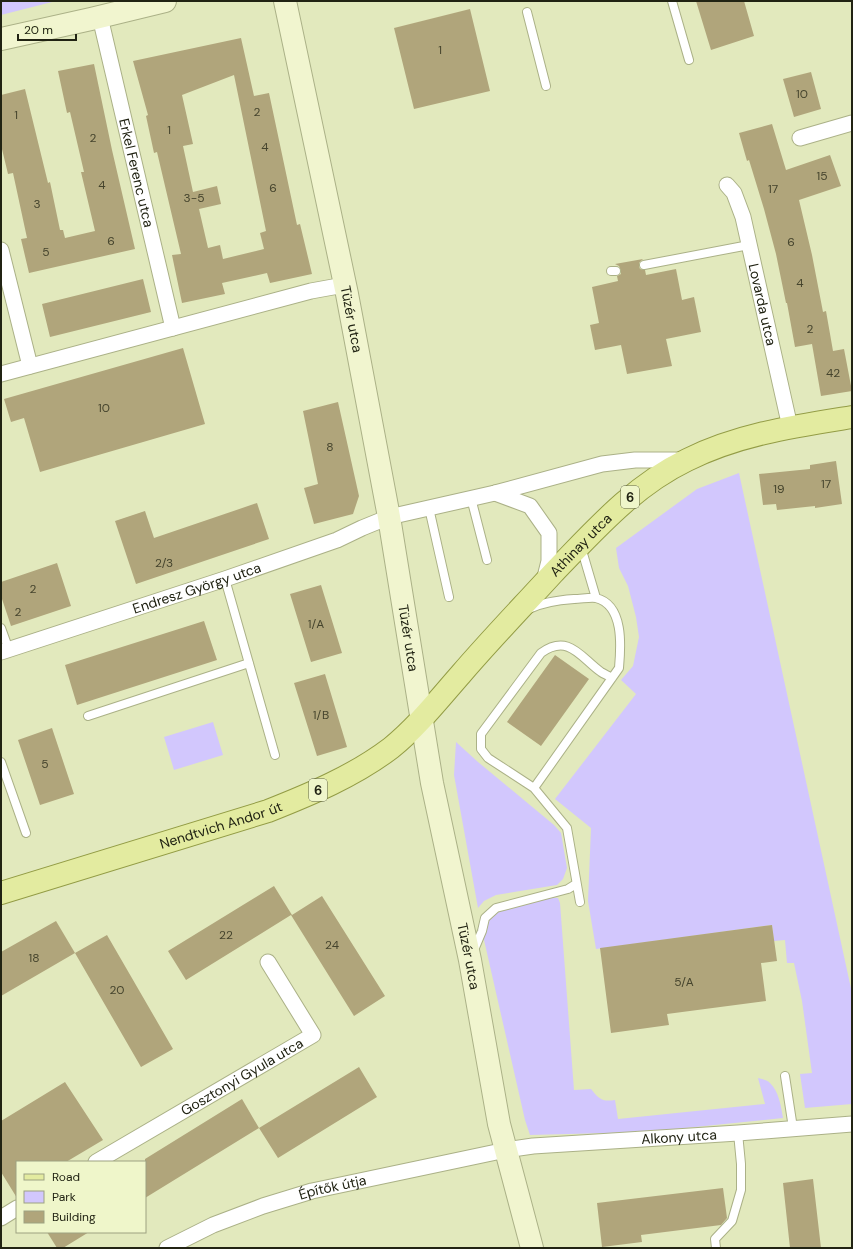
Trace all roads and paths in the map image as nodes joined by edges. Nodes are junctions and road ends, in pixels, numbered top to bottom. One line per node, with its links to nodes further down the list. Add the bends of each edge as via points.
1 (165, 1): 6 (street)
2 (285, 1): 7 (street, Tüzér utca)
3 (296, 1): 7 (street, Tüzér utca)
4 (672, 1): 9 (lane)
5 (528, 12): 10 (lane)
6 (100, 17): 8 (street); 18 (street, Erkel Ferenc utca)
7 (291, 26): 17 (street, Tüzér utca)
8 (1, 40)
9 (689, 60)
10 (546, 86)
11 (852, 123): 12 (street)
12 (800, 138)
13 (727, 185): 14 (street, Lovarda utca, via 734,193 743,217)
14 (749, 245): 16 (lane); 22 (street, Lovarda utca)
15 (1, 250): 19 (street)
16 (644, 265)
17 (344, 285): 18 (street, via 311,291); 27 (street, Tüzér utca)
18 (173, 328): 19 (street)
19 (30, 366): 20 (street)
20 (1, 374)
21 (852, 417): 22 (main road, Athinay utca / 6)
22 (790, 427): 23 (main road, Athinay utca / 6, via 756,434)
23 (687, 460): 24 (street, Endresz György utca, via 635,460 602,464); 28 (main road, Athinay utca / 6, via 646,484)
24 (495, 493): 25 (street, Endresz György utca); 31 (street, via 530,506 550,533 549,561)
25 (471, 498): 26 (street, Endresz György utca); 29 (lane)
26 (429, 508): 27 (street, Endresz György utca); 32 (lane)
27 (390, 517): 30 (street, Endresz György utca, via 337,540); 40 (street, Tüzér utca)
28 (580, 544): 31 (main road, Athinay utca / 6); 33 (lane)
29 (487, 560)
30 (225, 579): 36 (street, Endresz György utca); 37 (lane)
31 (543, 584): 34 (main road, Athinay utca / 6)
32 (449, 597)
33 (596, 598): 34 (lane, via 547,602); 38 (lane, via 611,607 618,622 621,652 619,668)
34 (506, 623): 40 (main road, Athinay utca / 6)
35 (1, 628): 36 (lane)
36 (5, 651)
37 (249, 663): 39 (lane); 41 (lane)
38 (612, 678): 43 (lane); 43 (lane, via 576,649 550,647 542,653 481,734 481,749 488,758)
39 (88, 716)
40 (422, 719): 46 (main road, Nendtvich Andor út / 6, via 391,748 351,774 310,795 253,816); 48 (street, Tüzér utca, via 432,783)
41 (275, 755)
42 (1, 762): 44 (lane)
43 (534, 788): 45 (lane, via 567,828)
44 (26, 833)
45 (576, 884): 47 (lane); 48 (lane, via 568,889 496,908 485,918)
46 (1, 893)
47 (580, 902)
48 (470, 960): 54 (street, Tüzér utca, via 499,1124)
49 (268, 962): 55 (street, Gosztonyi Gyula utca, via 313,1035)
50 (785, 1076): 52 (lane)
51 (852, 1124): 52 (street, Alkony utca)
52 (792, 1128): 53 (street, Alkony utca)
53 (738, 1133): 54 (street, Alkony utca, via 533,1146); 60 (lane, via 741,1190 732,1221 715,1239)
54 (506, 1150): 58 (street, Építők útja, via 312,1191 213,1225); 59 (street, Tüzér utca)
55 (98, 1161)
56 (16, 1209): 57 (street)
57 (1, 1218)
58 (167, 1248)
59 (532, 1248)
60 (716, 1248)

